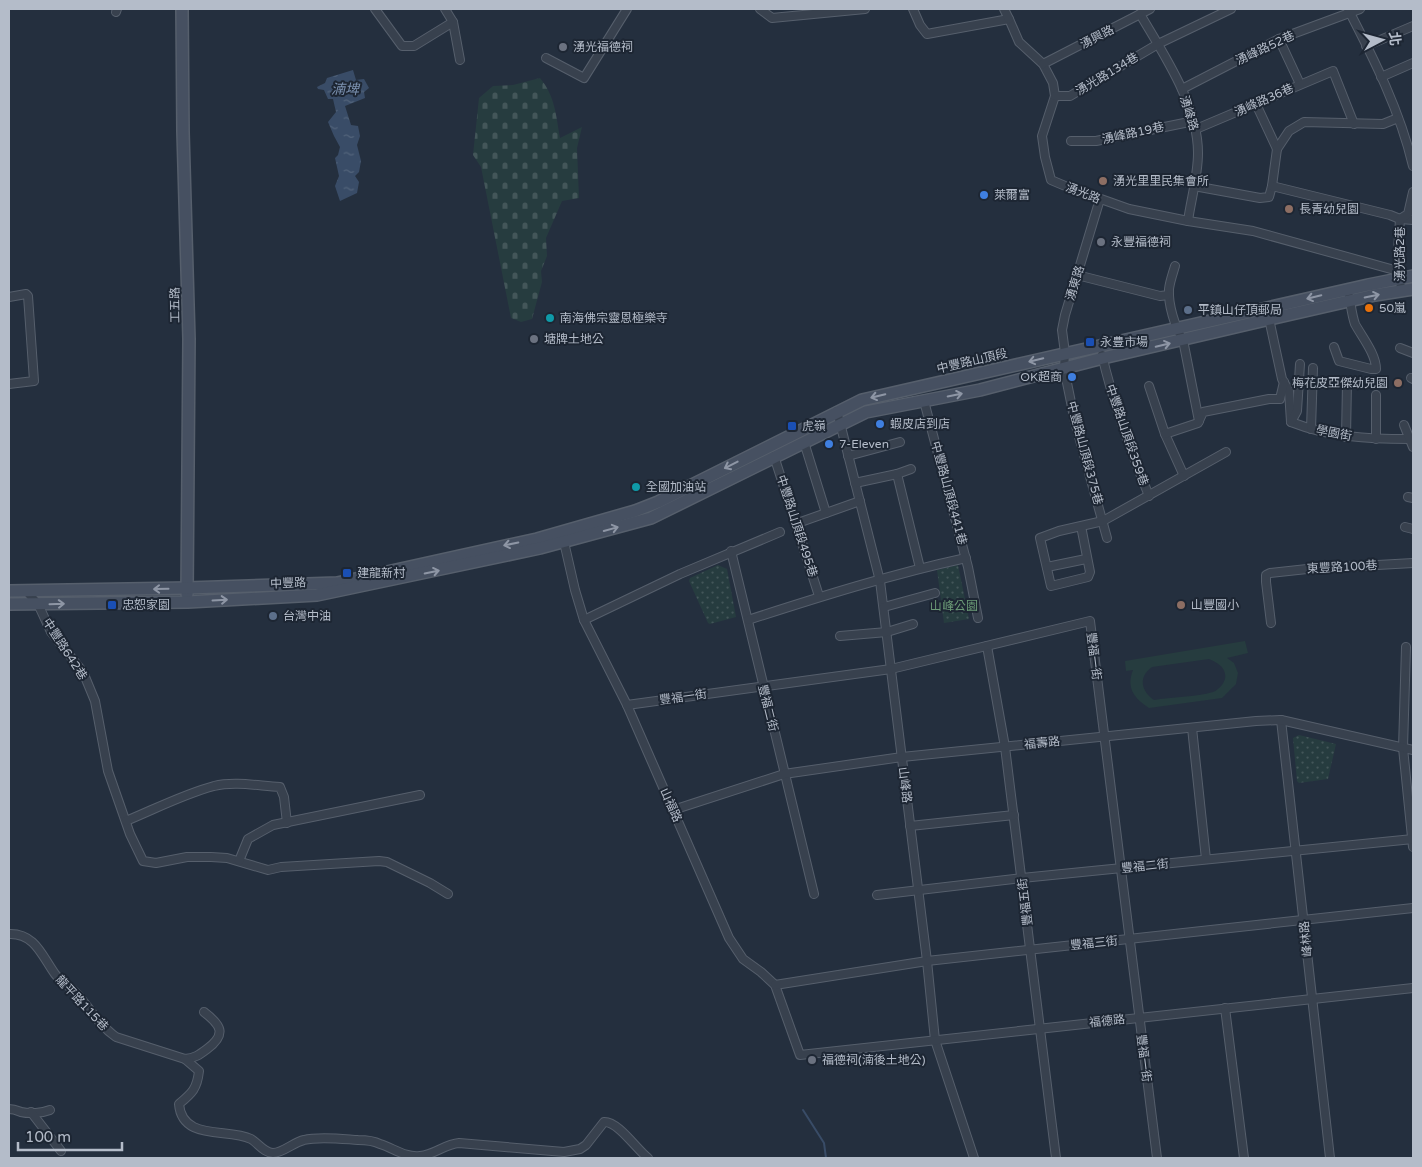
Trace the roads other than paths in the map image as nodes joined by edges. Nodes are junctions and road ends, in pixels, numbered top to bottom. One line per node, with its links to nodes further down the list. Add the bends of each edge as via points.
1 (182, 9): 106 (main road, 工五路, via 189,321)
2 (375, 9): 15 (street, via 402,46 414,46)
3 (445, 9): 15 (street)
4 (627, 9): 20 (street, via 584,78)
5 (760, 9): 6 (street, via 772,18)
6 (865, 9)
7 (913, 9): 14 (street, via 927,34)
8 (1004, 9): 14 (street)
9 (1150, 9): 13 (street, 湧興路)
10 (1231, 9): 18 (street, 湧光路134巷)
11 (1360, 9): 12 (street, 湧峰路52巷)
12 (1349, 11): 17 (street, 湧峰路52巷); 19 (street)
13 (1140, 14): 18 (street, 湧峰路); 23 (street, 湧興路)
14 (1009, 19): 23 (street, via 1019,42)
15 (453, 22): 21 (street)
16 (1413, 26): 19 (street)
17 (1279, 39): 25 (street); 26 (street, 湧峰路52巷)
18 (1158, 44): 26 (street, 湧峰路); 27 (street, 湧光路134巷, via 1070,96)
19 (1366, 46): 24 (street)
20 (546, 58)
21 (460, 60)
22 (1413, 63): 24 (street)
23 (1043, 64): 27 (street, via 1053,83)
24 (1381, 77): 29 (street)
25 (1300, 84): 28 (street, 湧峰路36巷); 30 (street, 湧峰路36巷, via 1333,71)
26 (1182, 89): 31 (street, 湧峰路)
27 (1055, 96): 38 (street, 湧光路, via 1042,136 1051,180)
28 (1256, 104): 31 (street, 湧峰路36巷); 33 (street)
29 (1398, 118): 30 (street, via 1383,124); 34 (street)
30 (1354, 124): 33 (street, via 1304,122 1289,131)
31 (1195, 125): 32 (street, 湧峰路19巷, via 1096,141); 35 (street, 湧峰路, via 1198,156)
32 (1071, 141)
33 (1277, 149): 36 (street)
34 (1413, 166)
35 (1194, 186): 36 (street, via 1260,198 1269,197); 41 (street, 湧峰路)
36 (1272, 186): 39 (street)
37 (1413, 192): 39 (street, 湧光路2巷, via 1408,214)
38 (1100, 199): 41 (street, 湧光路, via 1129,210); 43 (street, 湧東路)
39 (1400, 220): 40 (street); 44 (street, 湧光路2巷)
40 (1413, 220)
41 (1188, 222): 44 (street, 湧光路, via 1253,231)
42 (1175, 266): 49 (street)
43 (1077, 274): 49 (street, via 1160,296); 59 (street, 湧東路, via 1062,330)
44 (1399, 274): 45 (main road, 中豐路山頂段); 46 (main road, 中豐路山頂段); 48 (street, 湧光路2巷)
45 (1413, 276)
46 (1348, 289): 51 (street); 52 (main road, 中豐路山頂段, one-way to 52)
47 (1413, 289): 48 (main road, 中豐路山頂段)
48 (1401, 290): 51 (main road, 中豐路山頂段, one-way to 48)
49 (1169, 295): 53 (street)
50 (9, 297): 66 (street, via 28,296 34,381)
51 (1350, 301): 52 (main road, 中豐路山頂段); 56 (street, via 1354,322 1376,369 1339,361)
52 (1268, 313): 53 (main road, 中豐路山頂段); 54 (main road, 中豐路山頂段); 64 (street)
53 (1176, 328): 54 (street); 55 (main road, 中豐路山頂段)
54 (1182, 340): 60 (main road, 中豐路山頂段, one-way to 54); 71 (street)
55 (1100, 346): 59 (main road, 中豐路山頂段); 60 (street, 中豐路山頂段359巷)
56 (1334, 347)
57 (1400, 348): 58 (street)
58 (1413, 352)
59 (1065, 353): 62 (street, 湧東路); 70 (main road, 中豐路山頂段, one-way to 70, via 862,400)
60 (1102, 358): 62 (main road, 中豐路山頂段); 90 (street, 中豐路山頂段359巷, via 1130,449)
61 (1300, 364): 72 (street, via 1297,411)
62 (1064, 368): 69 (main road, 中豐路山頂段, one-way to 62); 93 (street, 中豐路山頂段375巷)
63 (1313, 368): 75 (street)
64 (1284, 382): 71 (street, via 1280,400 1269,399 1203,412); 72 (street, via 1289,391)
65 (1346, 383): 77 (street)
66 (9, 384)
67 (1149, 386): 76 (street)
68 (1376, 395): 78 (street)
69 (924, 401): 73 (main road, 中豐路山頂段, via 866,412); 100 (street, 中豐路山頂段441巷)
70 (837, 411): 73 (street, 山峰路); 97 (main road, 中豐路山頂段, one-way to 97, via 658,502)
71 (1199, 421): 76 (street)
72 (1291, 422): 75 (street, 學園街)
73 (840, 425): 80 (main road, 中豐路山頂段); 85 (street, 山峰路)
74 (1404, 425): 79 (street)
75 (1310, 429): 77 (street, 學園街)
76 (1166, 434): 88 (street)
77 (1346, 437): 78 (street, 學園街)
78 (1376, 439): 79 (street, 學園街)
79 (1409, 439): 82 (street)
80 (804, 442): 84 (main road, 中豐路山頂段); 92 (street)
81 (900, 442): 85 (street)
82 (1413, 447)
83 (1226, 452): 88 (street)
84 (774, 456): 94 (street, 中豐路山頂段495巷); 97 (main road, 中豐路山頂段, one-way to 84, via 652,518)
85 (848, 456): 89 (street, 山峰路)
86 (911, 469): 87 (street)
87 (898, 474): 89 (street); 104 (street)
88 (1184, 476): 90 (street)
89 (856, 483): 91 (street, 山峰路)
90 (1149, 496): 93 (street)
91 (860, 501): 92 (street); 105 (street, 山峰路)
92 (826, 513): 94 (street)
93 (1103, 521): 95 (street); 98 (street, 中豐路山頂段375巷)
94 (795, 524): 111 (street, 中豐路山頂段495巷)
95 (1082, 526): 101 (street); 103 (street, via 1040,538)
96 (780, 532): 99 (street)
97 (561, 537): 107 (main road, 中豐路, via 317,595); 117 (street, 山福路)
98 (1107, 538)
99 (731, 551): 117 (street); 118 (street, 豐福二街)
100 (966, 558): 104 (street); 116 (street, 中豐路山頂段441巷)
101 (1086, 559): 103 (street); 103 (street, via 1088,576 1050,586)
102 (1413, 563): 119 (street, 東豐路100巷, via 1270,573 1266,575 1266,582)
103 (1047, 567)
104 (920, 568): 105 (street)
105 (880, 581): 111 (street); 115 (street, 山峰路)
106 (187, 588): 107 (main road, 中豐路); 108 (main road, 中豐路, one-way to 108); 112 (main road, 工五路)
107 (292, 590): 112 (main road, 中豐路, one-way to 107)
108 (26, 591): 109 (main road, 中豐路); 114 (street, 中豐路642巷)
109 (9, 592)
110 (935, 593): 115 (street)
111 (819, 596): 118 (street)
112 (188, 602): 114 (main road, 中豐路, one-way to 112)
113 (9, 604): 114 (main road, 中豐路)
114 (38, 604): 139 (street, 中豐路642巷, via 51,632 83,672 95,701 108,771)
115 (884, 607): 121 (street, 山峰路)
116 (978, 618)
117 (584, 620): 127 (street, 山福路)
118 (748, 620): 126 (street, 豐福二街)
119 (1271, 623)
120 (913, 624): 121 (street)
121 (888, 632): 122 (street); 125 (street, 山峰路)
122 (840, 636)
123 (987, 646): 125 (street, 豐福一街); 130 (street, 豐福一街, via 1090,621); 131 (street, 豐福五街)
124 (1406, 647): 132 (street)
125 (891, 669): 126 (street, 豐福一街); 134 (street, 山峰路)
126 (763, 686): 127 (street, 豐福一街); 135 (street, 豐福二街)
127 (627, 705): 137 (street, 山福路)
128 (1281, 720): 129 (street, 福壽路); 132 (street, 福壽路); 143 (street, 峰林路)
129 (1192, 728): 130 (street, 福壽路); 144 (street)
130 (1104, 737): 131 (street, 福壽路); 146 (street, 豐福一街)
131 (1005, 747): 134 (street, 福壽路); 138 (street, 豐福五街)
132 (1402, 748): 133 (street, 福壽路); 142 (street)
133 (1413, 750)
134 (902, 757): 135 (street, 福壽路); 141 (street, 山峰路)
135 (784, 774): 137 (street, 福壽路); 150 (street, 豐福二街)
136 (420, 795): 140 (street)
137 (673, 810): 158 (street, 山福路, via 736,951)
138 (1014, 815): 141 (street); 147 (street, 豐福五街)
139 (126, 821): 140 (street, via 214,786 240,784 280,786); 145 (street, 中豐路642巷, via 143,861 156,863 187,857)
140 (287, 823): 145 (street, via 274,825 248,839)
141 (910, 826): 148 (street, 山峰路)
142 (1413, 842): 143 (street, 豐福二街)
143 (1295, 851): 144 (street, 豐福二街); 153 (street, 峰林路)
144 (1206, 859): 146 (street, 豐福二街)
145 (239, 861): 149 (street, via 268,870 387,862)
146 (1121, 868): 147 (street, 豐福二街); 155 (street, 豐福一街)
147 (1022, 878): 148 (street, 豐福二街); 156 (street, 豐福五街)
148 (918, 890): 151 (street, 豐福二街); 157 (street, 山峰路)
149 (448, 894)
150 (814, 894)
151 (877, 896)
152 (1413, 908): 153 (street, 豐福三街)
153 (1304, 920): 155 (street, 豐福三街); 160 (street, 峰林路)
154 (9, 934): 167 (street, 龍平路115巷, via 35,942 56,975 77,993 108,1032)
155 (1129, 939): 156 (street, 豐福三街); 163 (street, 豐福一街)
156 (1030, 950): 157 (street, 豐福三街); 164 (street, 豐福五街)
157 (927, 961): 158 (street, 豐福三街); 165 (street, 山峰路)
158 (775, 986): 166 (street, 山福路)
159 (1413, 988): 160 (street, 福德路)
160 (1312, 999): 161 (street, 福德路); 177 (street, 峰林路)
161 (1225, 1008): 163 (street, 福德路); 176 (street)
162 (204, 1012): 167 (street, via 221,1031 218,1040 194,1058)
163 (1139, 1017): 164 (street, 福德路); 175 (street, 豐福一街)
164 (1039, 1028): 165 (street, 福德路); 174 (street, 豐福五街)
165 (935, 1040): 166 (street, 福德路); 173 (street, 山峰路)
166 (800, 1055)
167 (185, 1058): 172 (street, via 199,1071 198,1084 179,1104 186,1123 196,1128 234,1134 273,1153 291,1144 313,1139 359,1140 418,1157 459,1143 564,1152 586,1145 604,1122 608,1122)
168 (9, 1109): 170 (street)
169 (50, 1110): 170 (street)
170 (31, 1112): 171 (street)
171 (61, 1151)
172 (648, 1158)
173 (974, 1158)
174 (1056, 1158)
175 (1158, 1158)
176 (1244, 1158)
177 (1330, 1158)

